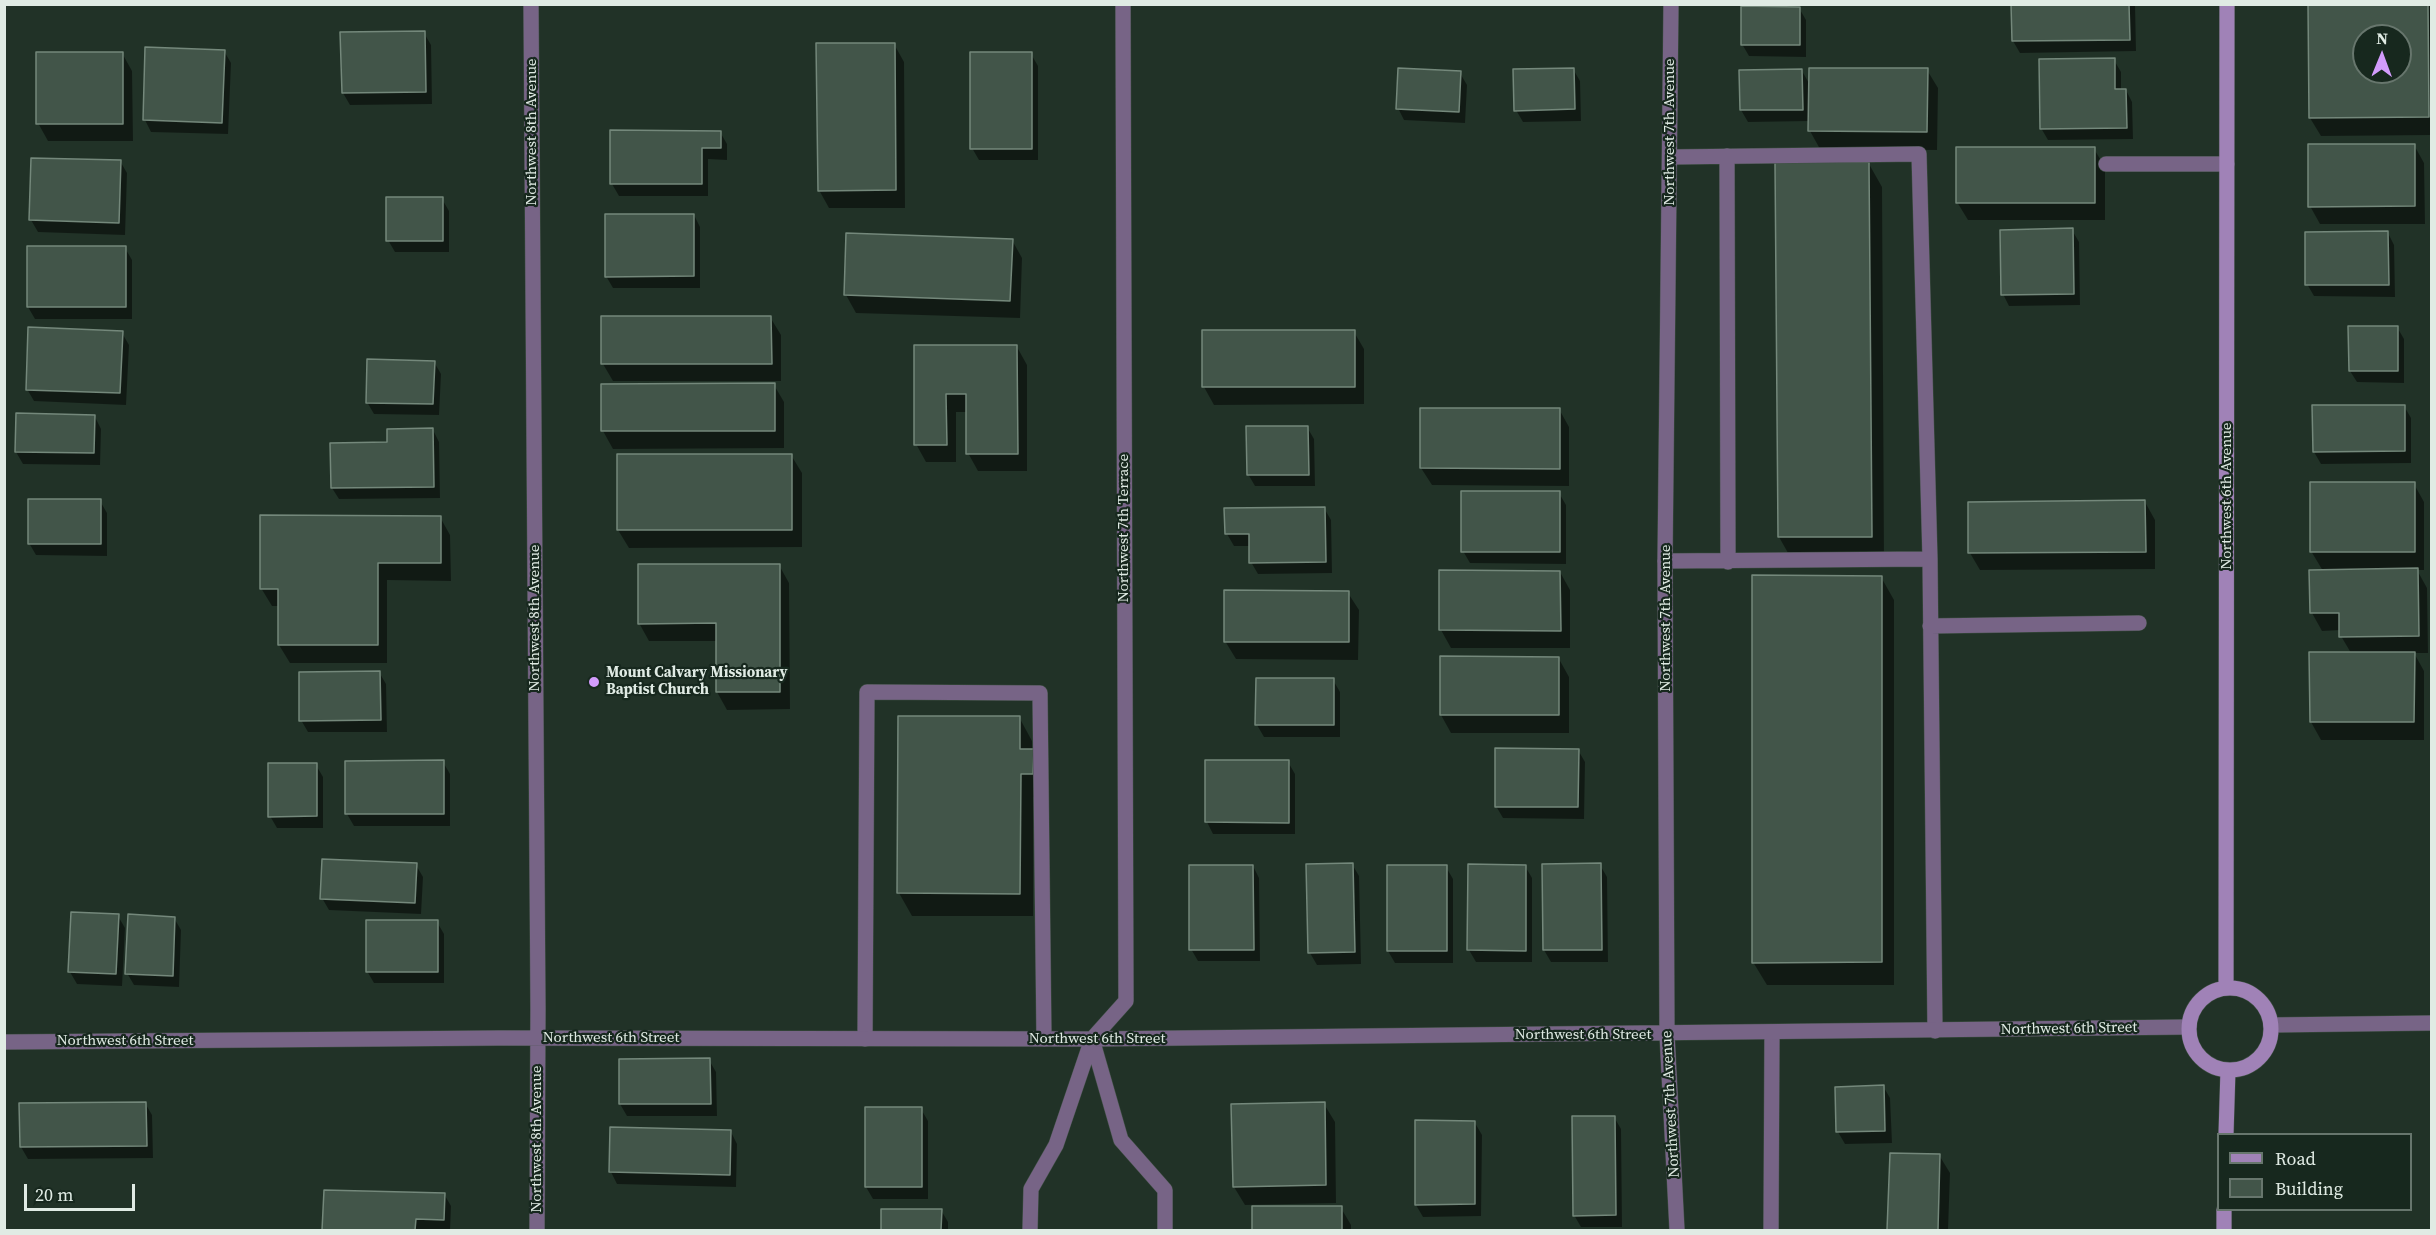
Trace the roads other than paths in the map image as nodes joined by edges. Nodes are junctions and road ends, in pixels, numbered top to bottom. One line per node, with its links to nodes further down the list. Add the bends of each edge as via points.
1 (531, 4): 21 (street, Northwest 8th Avenue)
2 (1123, 4): 24 (street, Northwest 7th Terrace, via 1126,1001)
3 (1671, 4): 6 (street, Northwest 7th Avenue)
4 (2227, 4): 8 (street, Northwest 6th Avenue)
5 (1727, 156): 6 (street); 9 (street, via 1919,154); 11 (street)
6 (1670, 157): 10 (street, Northwest 7th Avenue)
7 (2106, 164): 8 (street)
8 (2227, 164): 14 (street, Northwest 6th Avenue)
9 (1930, 559): 11 (street); 13 (street)
10 (1665, 561): 11 (street); 20 (street, Northwest 7th Avenue)
11 (1728, 562)
12 (2139, 623): 13 (street)
13 (1930, 626): 18 (street)
14 (2226, 988): 16 (street, via 2239,989 2256,998 2268,1012); 17 (street, via 2204,996 2196,1005)
15 (2432, 1023): 16 (street)
16 (2271, 1025): 26 (street, via 2270,1038 2254,1062)
17 (2189, 1027): 18 (street, Northwest 6th Street); 26 (street, via 2190,1040 2200,1056 2215,1067)
18 (1935, 1031): 19 (street, Northwest 6th Street)
19 (1772, 1033): 20 (street, Northwest 6th Street); 33 (street)
20 (1667, 1034): 24 (street, Northwest 6th Street); 32 (street, Northwest 7th Avenue)
21 (538, 1038): 22 (street, Northwest 6th Street); 25 (street, Northwest 6th Street); 29 (street, Northwest 8th Avenue)
22 (865, 1039): 23 (street, Northwest 6th Street); 23 (street, via 867,692 1040,693)
23 (1044, 1039): 24 (street, Northwest 6th Street)
24 (1092, 1039): 30 (street, via 1056,1145 1031,1190); 31 (street, via 1121,1140 1165,1190)
25 (4, 1042)
26 (2228, 1070): 27 (street)
27 (2226, 1133)
28 (2224, 1211): 34 (street)
29 (537, 1230)
30 (1030, 1230)
31 (1165, 1230)
32 (1677, 1230)
33 (1771, 1230)
34 (2224, 1230)

